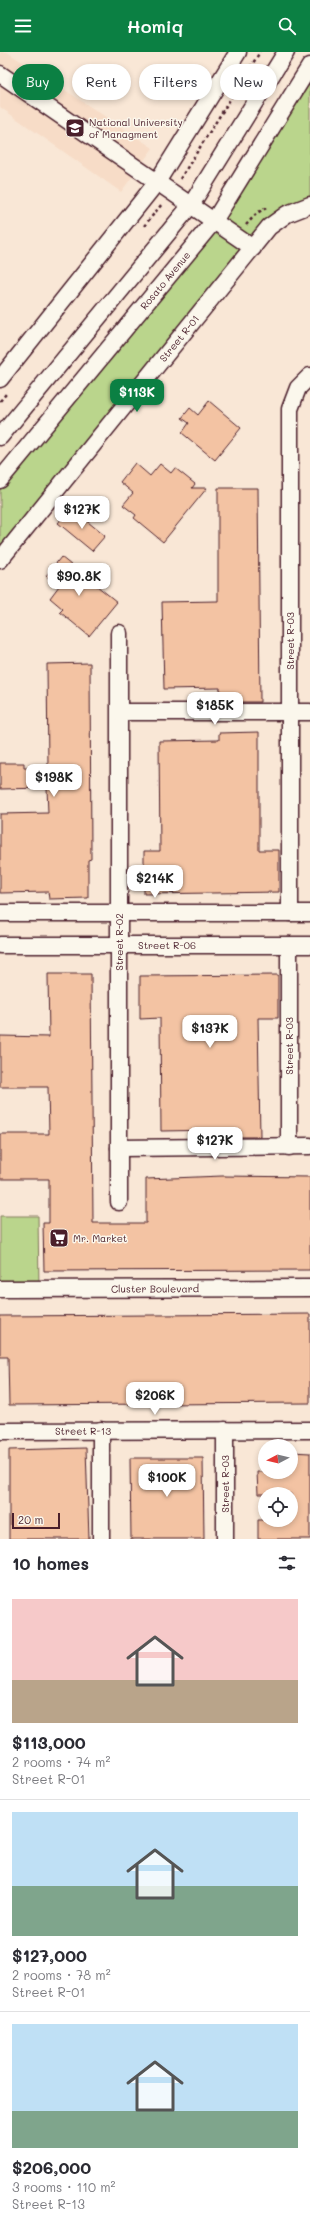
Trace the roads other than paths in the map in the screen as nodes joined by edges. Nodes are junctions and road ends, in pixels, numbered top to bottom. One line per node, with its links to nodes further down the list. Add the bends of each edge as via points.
1 (238, 52): 5 (street)
2 (286, 52): 6 (street)
3 (310, 66): 8 (street, Rosato Avenue)
4 (0, 74): 5 (street)
5 (157, 182): 6 (street); 11 (street)
6 (191, 205): 8 (street); 12 (street)
7 (310, 205): 9 (street, Street R-01, via 287,214 269,227)
8 (214, 221): 9 (street); 13 (street, Rosato Avenue)
9 (253, 248): 14 (street, Street R-01)
10 (310, 376): 17 (street, Street R-03, via 298,388 290,409)
11 (0, 379)
12 (0, 437)
13 (0, 480)
14 (0, 560)
15 (119, 633): 16 (street, Street R-02)
16 (120, 712): 17 (street); 20 (street, Street R-02)
17 (290, 712): 18 (street); 21 (street, Street R-03)
18 (310, 712)
19 (0, 913): 20 (street)
20 (119, 913): 21 (street); 24 (street, Street R-02)
21 (290, 913): 22 (street)
22 (310, 913)
23 (0, 945): 24 (street, Street R-06)
24 (119, 945): 25 (street, Street R-06); 29 (street, Street R-02)
25 (289, 945): 26 (street, Street R-06); 27 (street, Street R-03)
26 (310, 945)
27 (289, 1146): 28 (street); 29 (street)
28 (310, 1146)
29 (119, 1148): 30 (street, Street R-02)
30 (119, 1202)
31 (310, 1288): 32 (street, Cluster Boulevard)
32 (0, 1289)
33 (101, 1430): 34 (street, Street R-13); 36 (street, Street R-13); 37 (street)
34 (225, 1430): 35 (street, Street R-13); 38 (street, Street R-03)
35 (310, 1430)
36 (0, 1431)
37 (101, 1539)
38 (225, 1539)

